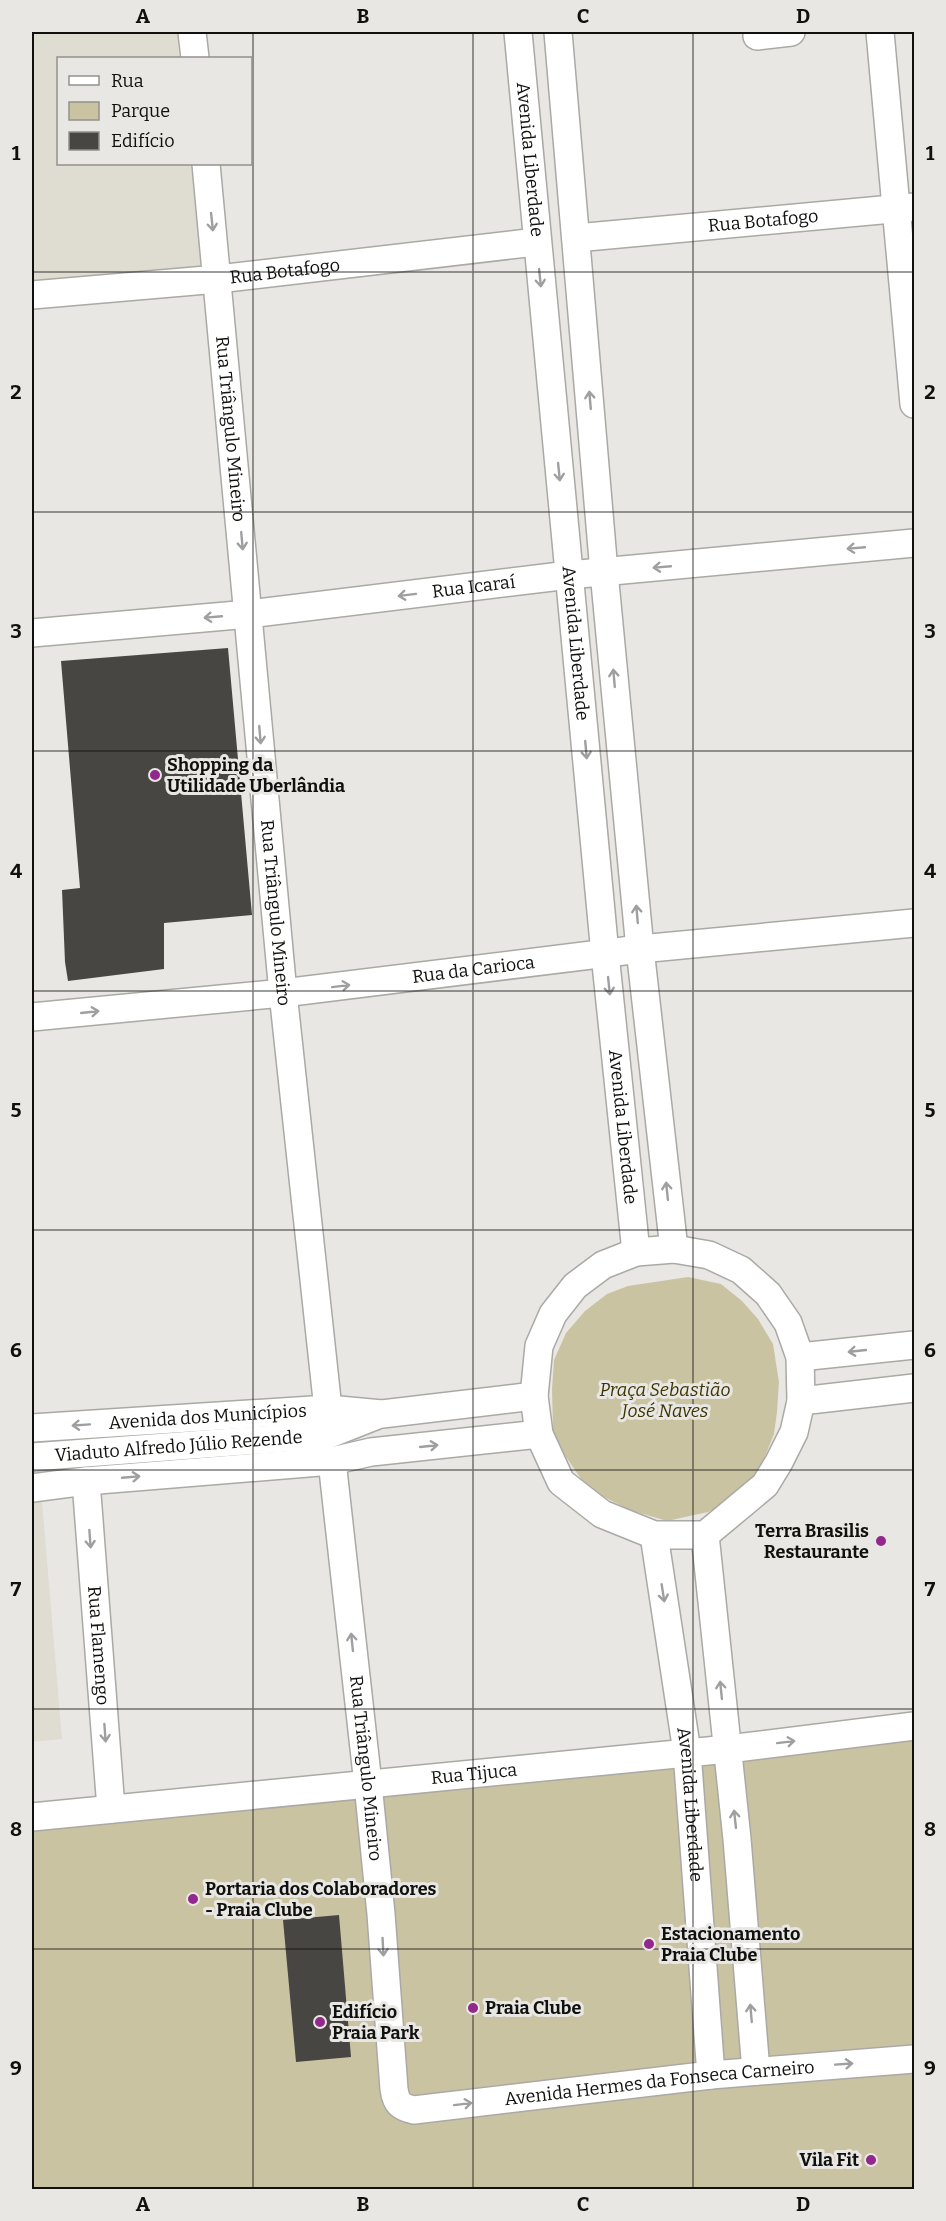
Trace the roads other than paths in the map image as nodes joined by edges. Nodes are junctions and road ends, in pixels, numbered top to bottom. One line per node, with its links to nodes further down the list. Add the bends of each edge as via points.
1 (192, 32): 7 (street)
2 (518, 32): 11 (street, Avenida Liberdade)
3 (558, 32): 10 (street, Avenida Liberdade)
4 (791, 32): 6 (street)
5 (880, 32): 9 (street)
6 (757, 36)
7 (195, 57)
8 (206, 165): 12 (street, Rua Triângulo Mineiro, one-way to 12)
9 (905, 208): 10 (street, Rua Botafogo); 14 (street)
10 (576, 238): 16 (street, Avenida Liberdade, one-way to 10)
11 (536, 242): 12 (street, Rua Botafogo); 17 (street, Avenida Liberdade, one-way to 17)
12 (218, 279): 13 (street, Rua Botafogo); 18 (street, Rua Triângulo Mineiro, one-way to 18)
13 (32, 295)
14 (915, 404)
15 (915, 543): 16 (street, Rua Icaraí, one-way to 16)
16 (604, 572): 17 (street, Rua Icaraí); 21 (street, Avenida Liberdade, one-way to 16)
17 (569, 575): 18 (street, Rua Icaraí, one-way to 18); 22 (street, Avenida Liberdade, one-way to 22)
18 (249, 614): 19 (street, Rua Icaraí, one-way to 19); 23 (street, Rua Triângulo Mineiro, one-way to 23)
19 (32, 633)
20 (915, 922): 21 (street, Rua da Carioca)
21 (640, 949): 22 (street, Rua da Carioca); 25 (street, Avenida Liberdade, one-way to 21)
22 (605, 954): 23 (street, Rua da Carioca, one-way to 22); 26 (street, Avenida Liberdade, one-way to 26)
23 (283, 993): 24 (street, Rua da Carioca, one-way to 23); 34 (street, Rua Triângulo Mineiro)
24 (32, 1017)
25 (674, 1249): 26 (street); 28 (street, via 709,1255 741,1270 768,1294 788,1323)
26 (636, 1252): 30 (street, via 603,1265 575,1286 553,1314 539,1346)
27 (915, 1345): 28 (street, one-way to 28)
28 (800, 1357): 31 (street)
29 (915, 1388): 31 (street)
30 (534, 1396): 33 (street); 34 (street, Avenida dos Municípios, via 382,1414)
31 (801, 1401): 38 (street, via 794,1432 765,1485)
32 (32, 1428): 34 (street, Avenida dos Municípios, one-way to 32)
33 (539, 1434): 34 (street, Avenida dos Municípios, one-way to 33, via 371,1452); 39 (street, via 561,1482 602,1514)
34 (329, 1435): 35 (street, Viaduto Alfredo Júlio Rezende); 36 (street, Avenida dos Municípios, one-way to 34); 43 (street, Rua Triângulo Mineiro, one-way to 34)
35 (32, 1457)
36 (86, 1481): 37 (street, Avenida dos Municípios); 44 (street, Rua Flamengo, one-way to 44)
37 (32, 1488)
38 (705, 1534): 39 (street); 41 (street, one-way to 38)
39 (654, 1535): 42 (street, Avenida Liberdade, one-way to 42)
40 (915, 1726): 41 (street, Rua Tijuca, one-way to 40)
41 (728, 1749): 42 (street, Rua Tijuca); 47 (street, one-way to 41)
42 (687, 1752): 43 (street, Rua Tijuca); 48 (street, Avenida Liberdade)
43 (368, 1784): 44 (street, Rua Tijuca); 49 (street, Rua Triângulo Mineiro, one-way to 49, via 394,2089 396,2100)
44 (111, 1809): 45 (street, Rua Tijuca)
45 (32, 1817)
46 (915, 2059): 47 (street, Avenida Hermes da Fonseca Carneiro, one-way to 46)
47 (756, 2071): 48 (street, Avenida Hermes da Fonseca Carneiro)
48 (711, 2075): 49 (street, Avenida Hermes da Fonseca Carneiro, one-way to 48)
49 (405, 2108)

